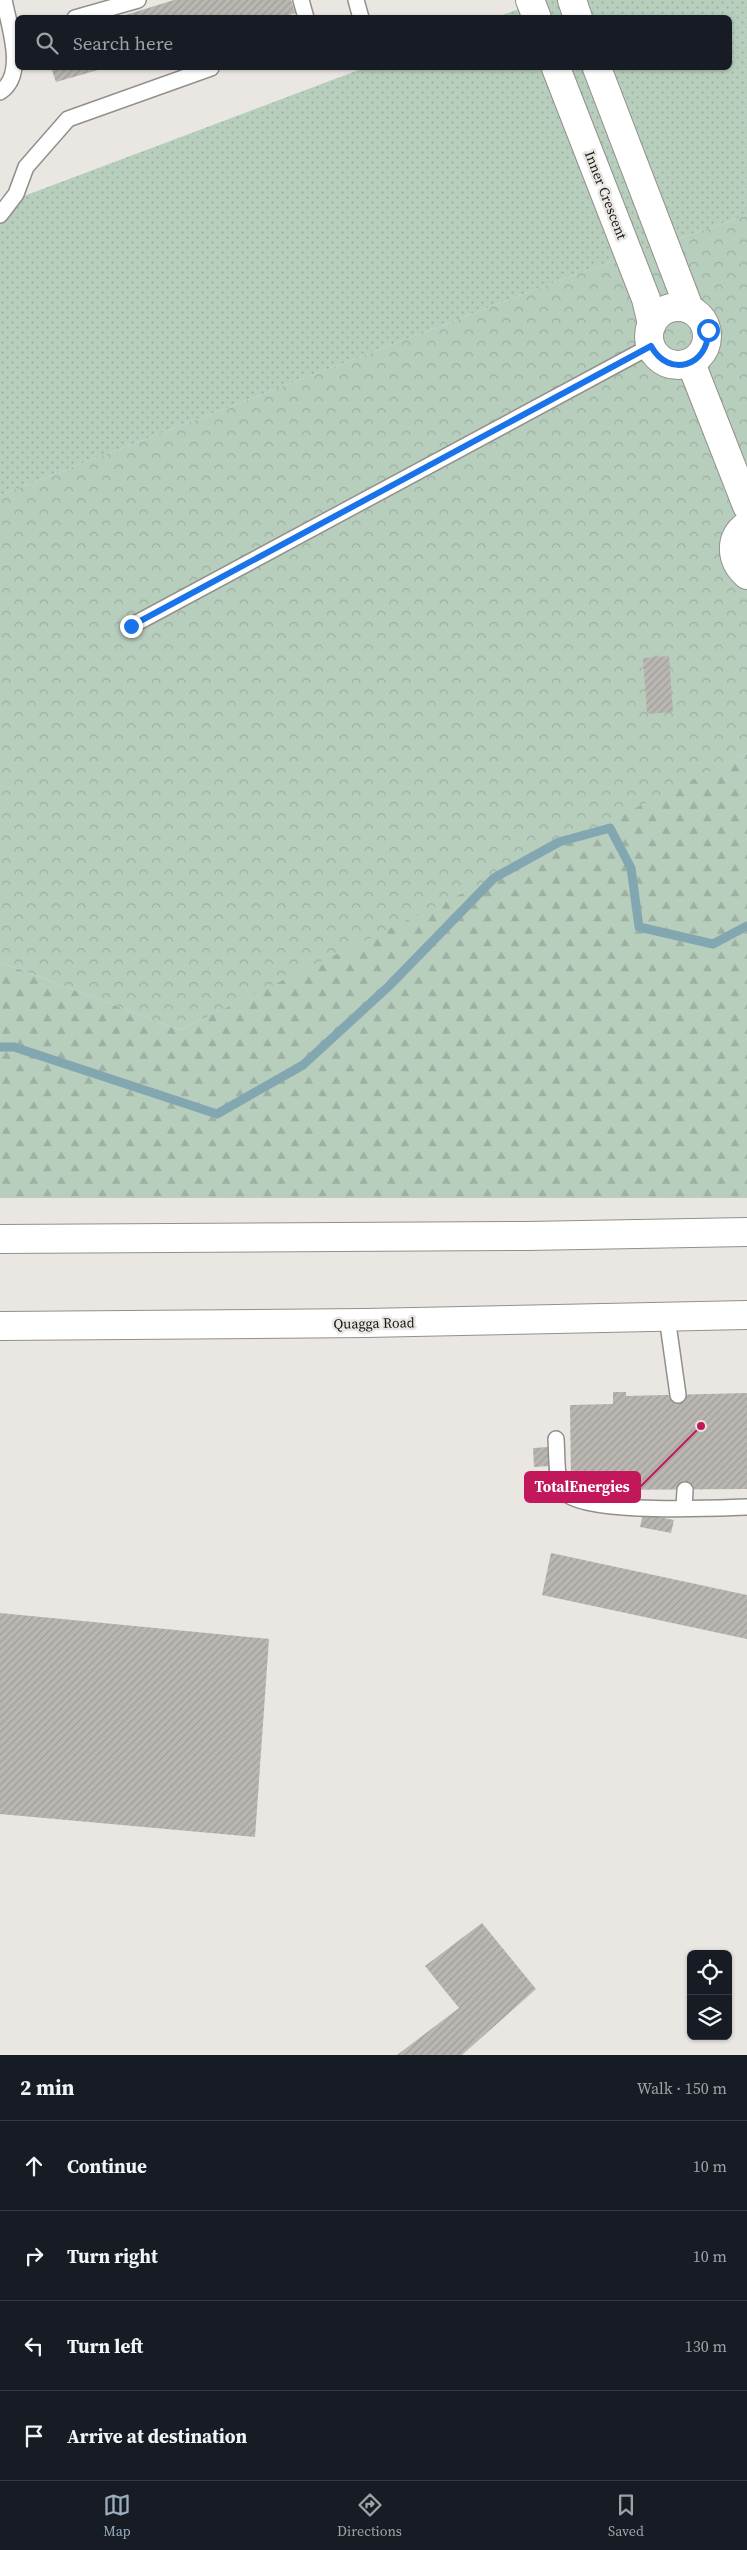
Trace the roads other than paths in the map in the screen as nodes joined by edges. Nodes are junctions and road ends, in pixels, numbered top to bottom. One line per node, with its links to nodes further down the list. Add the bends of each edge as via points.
1 (4, 0): 15 (lane, via 15,70 9,86)
2 (138, 0): 7 (lane)
3 (301, 0): 8 (lane)
4 (356, 0): 9 (lane)
5 (530, 0): 10 (main road)
6 (572, 0): 11 (main road)
7 (86, 15)
8 (305, 15)
9 (360, 15)
10 (536, 15)
11 (577, 15)
12 (206, 70): 16 (lane, via 68,120 26,168 16,194)
13 (557, 70): 18 (main road, Inner Crescent, via 646,300)
14 (599, 70): 17 (main road)
15 (0, 92)
16 (0, 214)
17 (689, 308): 18 (main road, via 669,308 660,312); 19 (main road, via 704,320 708,340 705,349)
18 (651, 335): 19 (main road, via 656,355 672,365); 23 (lane)
19 (691, 363): 20 (main road)
20 (747, 506)
21 (747, 525): 22 (main road, via 738,533 733,551 735,560)
22 (747, 575)
23 (131, 626)
24 (747, 1232): 25 (main road)
25 (0, 1239)
26 (747, 1315): 27 (main road, Quagga Road)
27 (667, 1317): 28 (main road, Quagga Road); 29 (lane)
28 (0, 1326)
29 (678, 1395)
30 (556, 1439): 33 (lane, via 561,1488 568,1497 628,1509)
31 (685, 1490): 33 (lane)
32 (747, 1507): 33 (lane)
33 (684, 1508)

